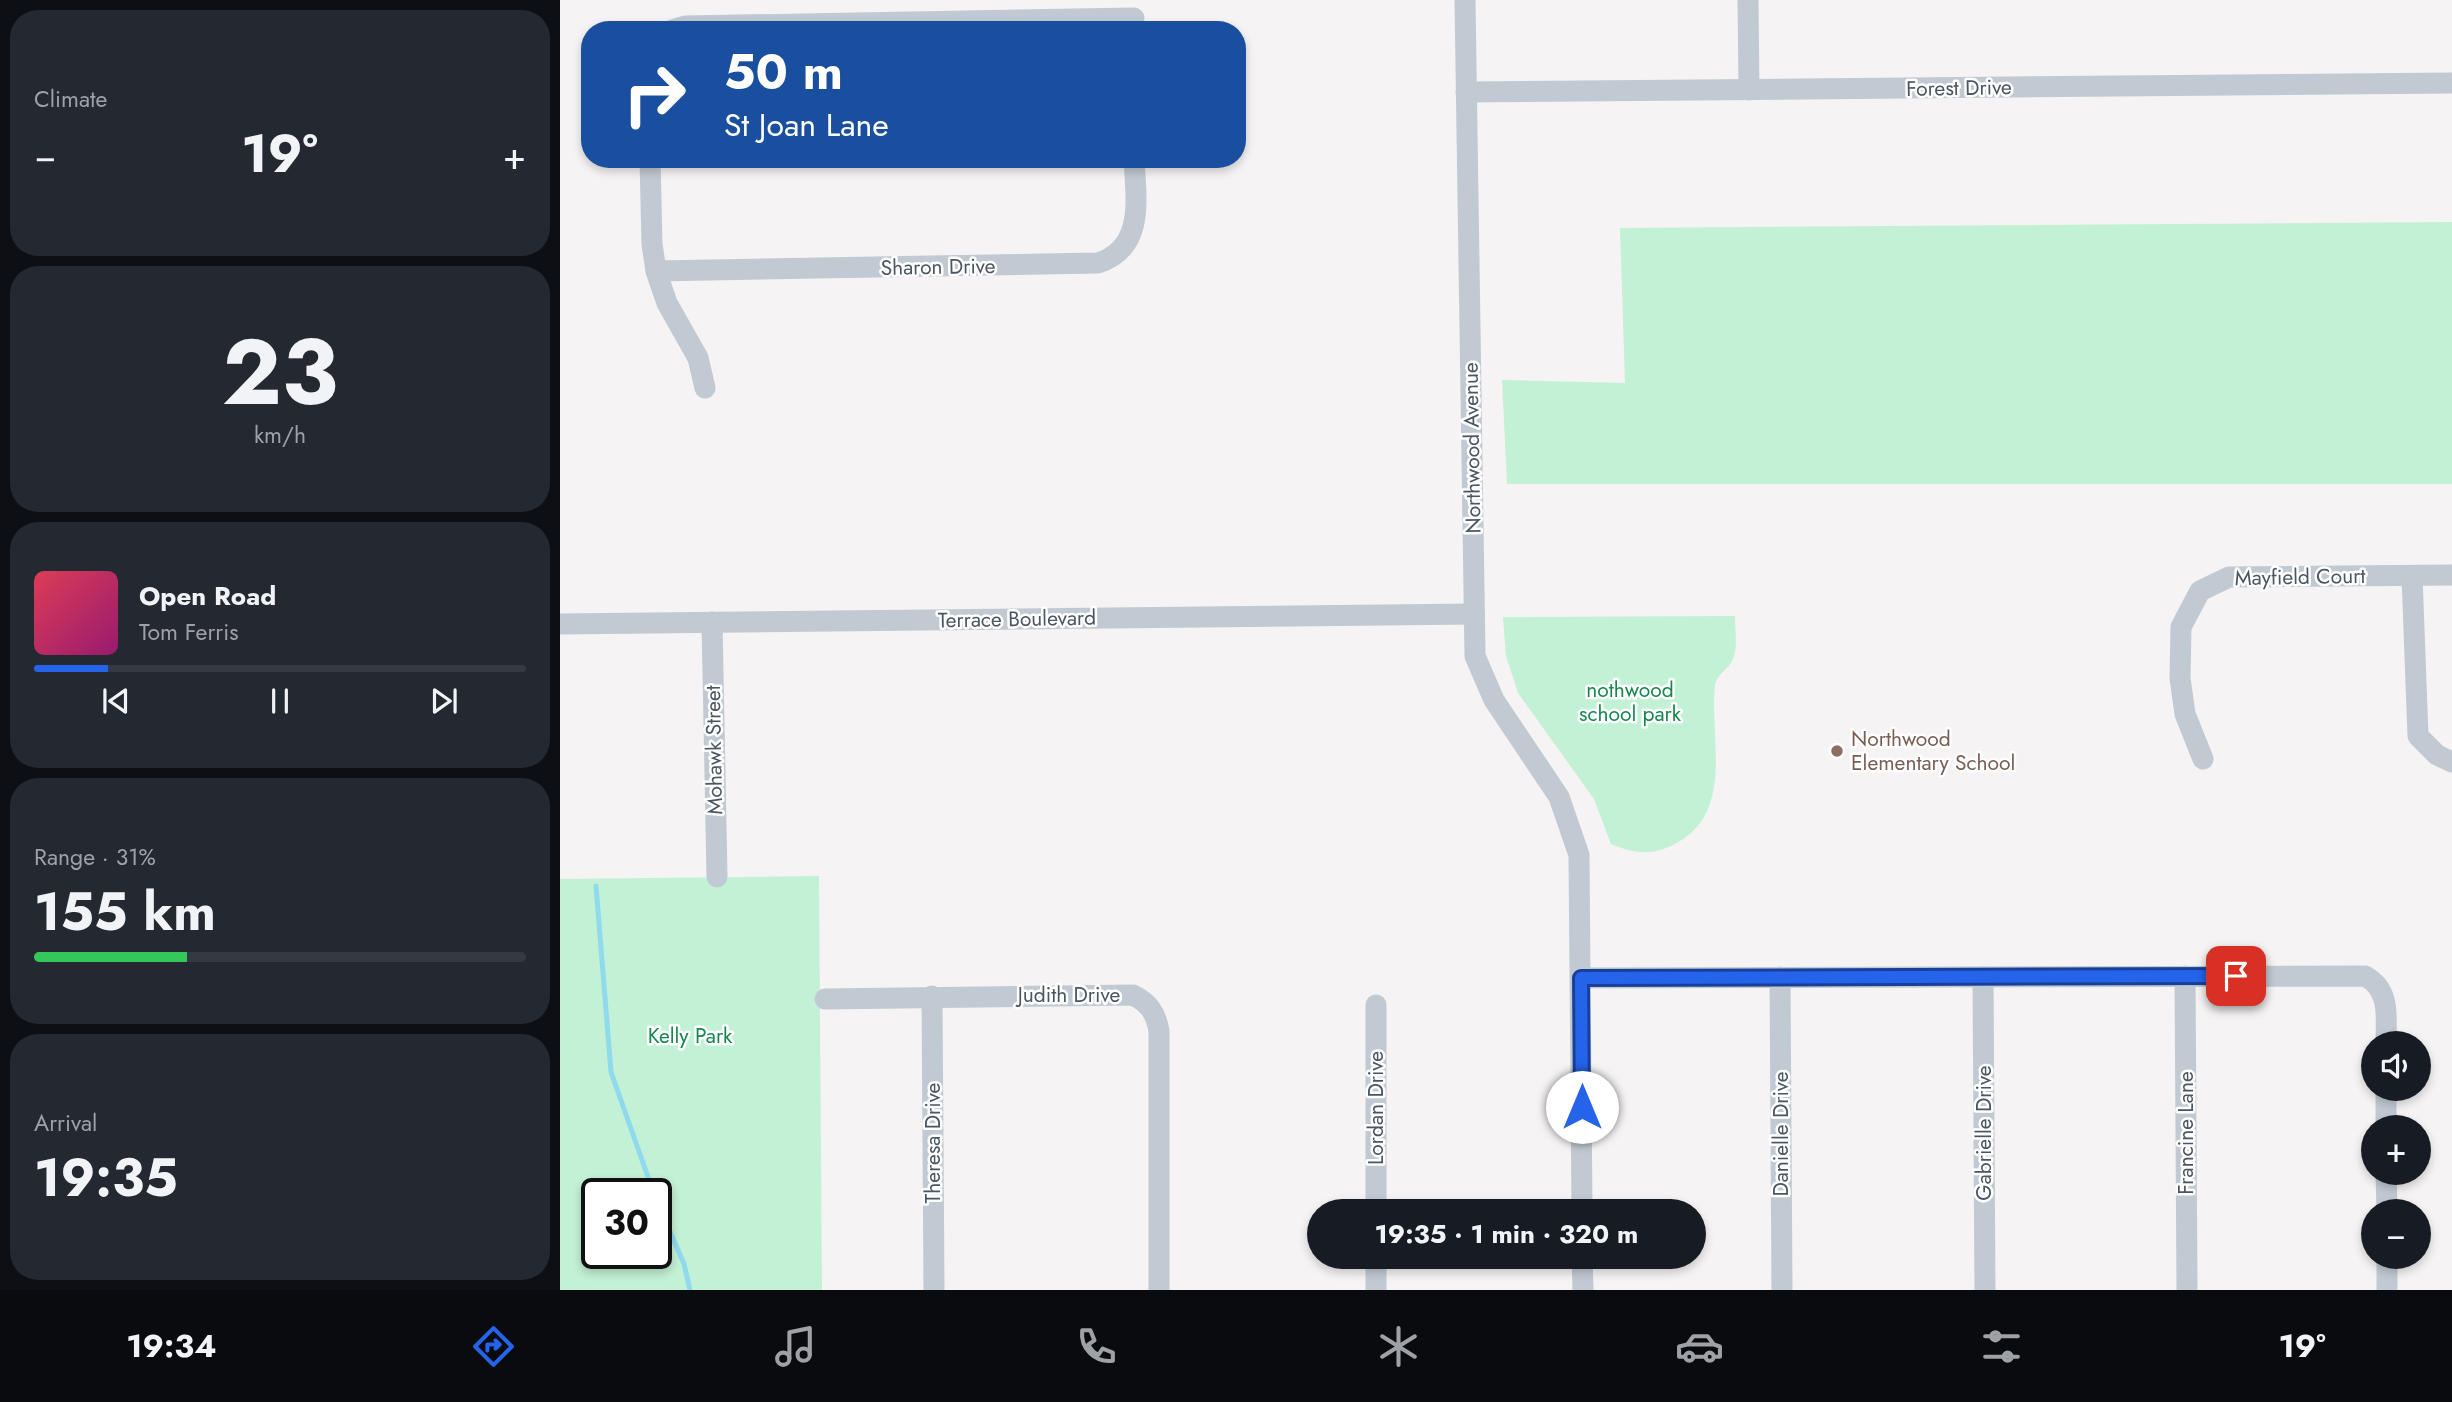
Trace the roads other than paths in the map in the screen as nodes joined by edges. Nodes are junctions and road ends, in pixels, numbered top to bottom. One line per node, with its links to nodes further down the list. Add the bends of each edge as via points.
1 (1465, 0): 7 (street, Northwood Avenue)
2 (1748, 0): 6 (street)
3 (1135, 16): 4 (street)
4 (910, 21)
5 (2452, 83): 6 (street, Forest Drive)
6 (1749, 90): 7 (street, Forest Drive)
7 (1466, 92): 14 (street, Northwood Avenue)
8 (650, 168): 10 (street)
9 (1134, 168): 10 (street, Sharon Drive, via 1135,227 1120,253 1098,263)
10 (656, 271): 11 (street, via 667,303 698,358)
11 (705, 388)
12 (2452, 575): 13 (street, Mayfield Court)
13 (2412, 576): 17 (street, Mayfield Court, via 2229,577 2200,591 2181,627 2179,649 2185,714); 18 (street, via 2418,736 2437,755)
14 (1474, 614): 15 (street, Terrace Boulevard); 23 (street, Northwood Avenue, via 1475,656 1485,682 1559,797 1574,833 1580,870)
15 (712, 622): 16 (street, Terrace Boulevard); 19 (street, Mohawk Street)
16 (560, 624)
17 (2203, 759)
18 (2452, 762)
19 (717, 877)
20 (1983, 976): 21 (street); 22 (street); 38 (street, Gabrielle Drive)
21 (2185, 976): 27 (street, via 2365,976 2386,1000); 39 (street, Francine Lane)
22 (1780, 977): 23 (street); 37 (street, Danielle Drive)
23 (1581, 978): 29 (street, Northwood Avenue)
24 (932, 996): 25 (street, Judith Drive); 33 (street, Theresa Drive); 34 (street, Judith Drive, via 1133,995 1151,1008 1158,1031)
25 (825, 999)
26 (1376, 1004): 28 (street, Lordan Drive)
27 (2386, 1031)
28 (1376, 1199)
29 (1582, 1199)
30 (1376, 1269): 35 (street)
31 (1583, 1269): 36 (street)
32 (2387, 1269): 40 (street)
33 (934, 1290)
34 (1159, 1290)
35 (1376, 1290)
36 (1583, 1290)
37 (1782, 1290)
38 (1985, 1290)
39 (2187, 1290)
40 (2387, 1290)

